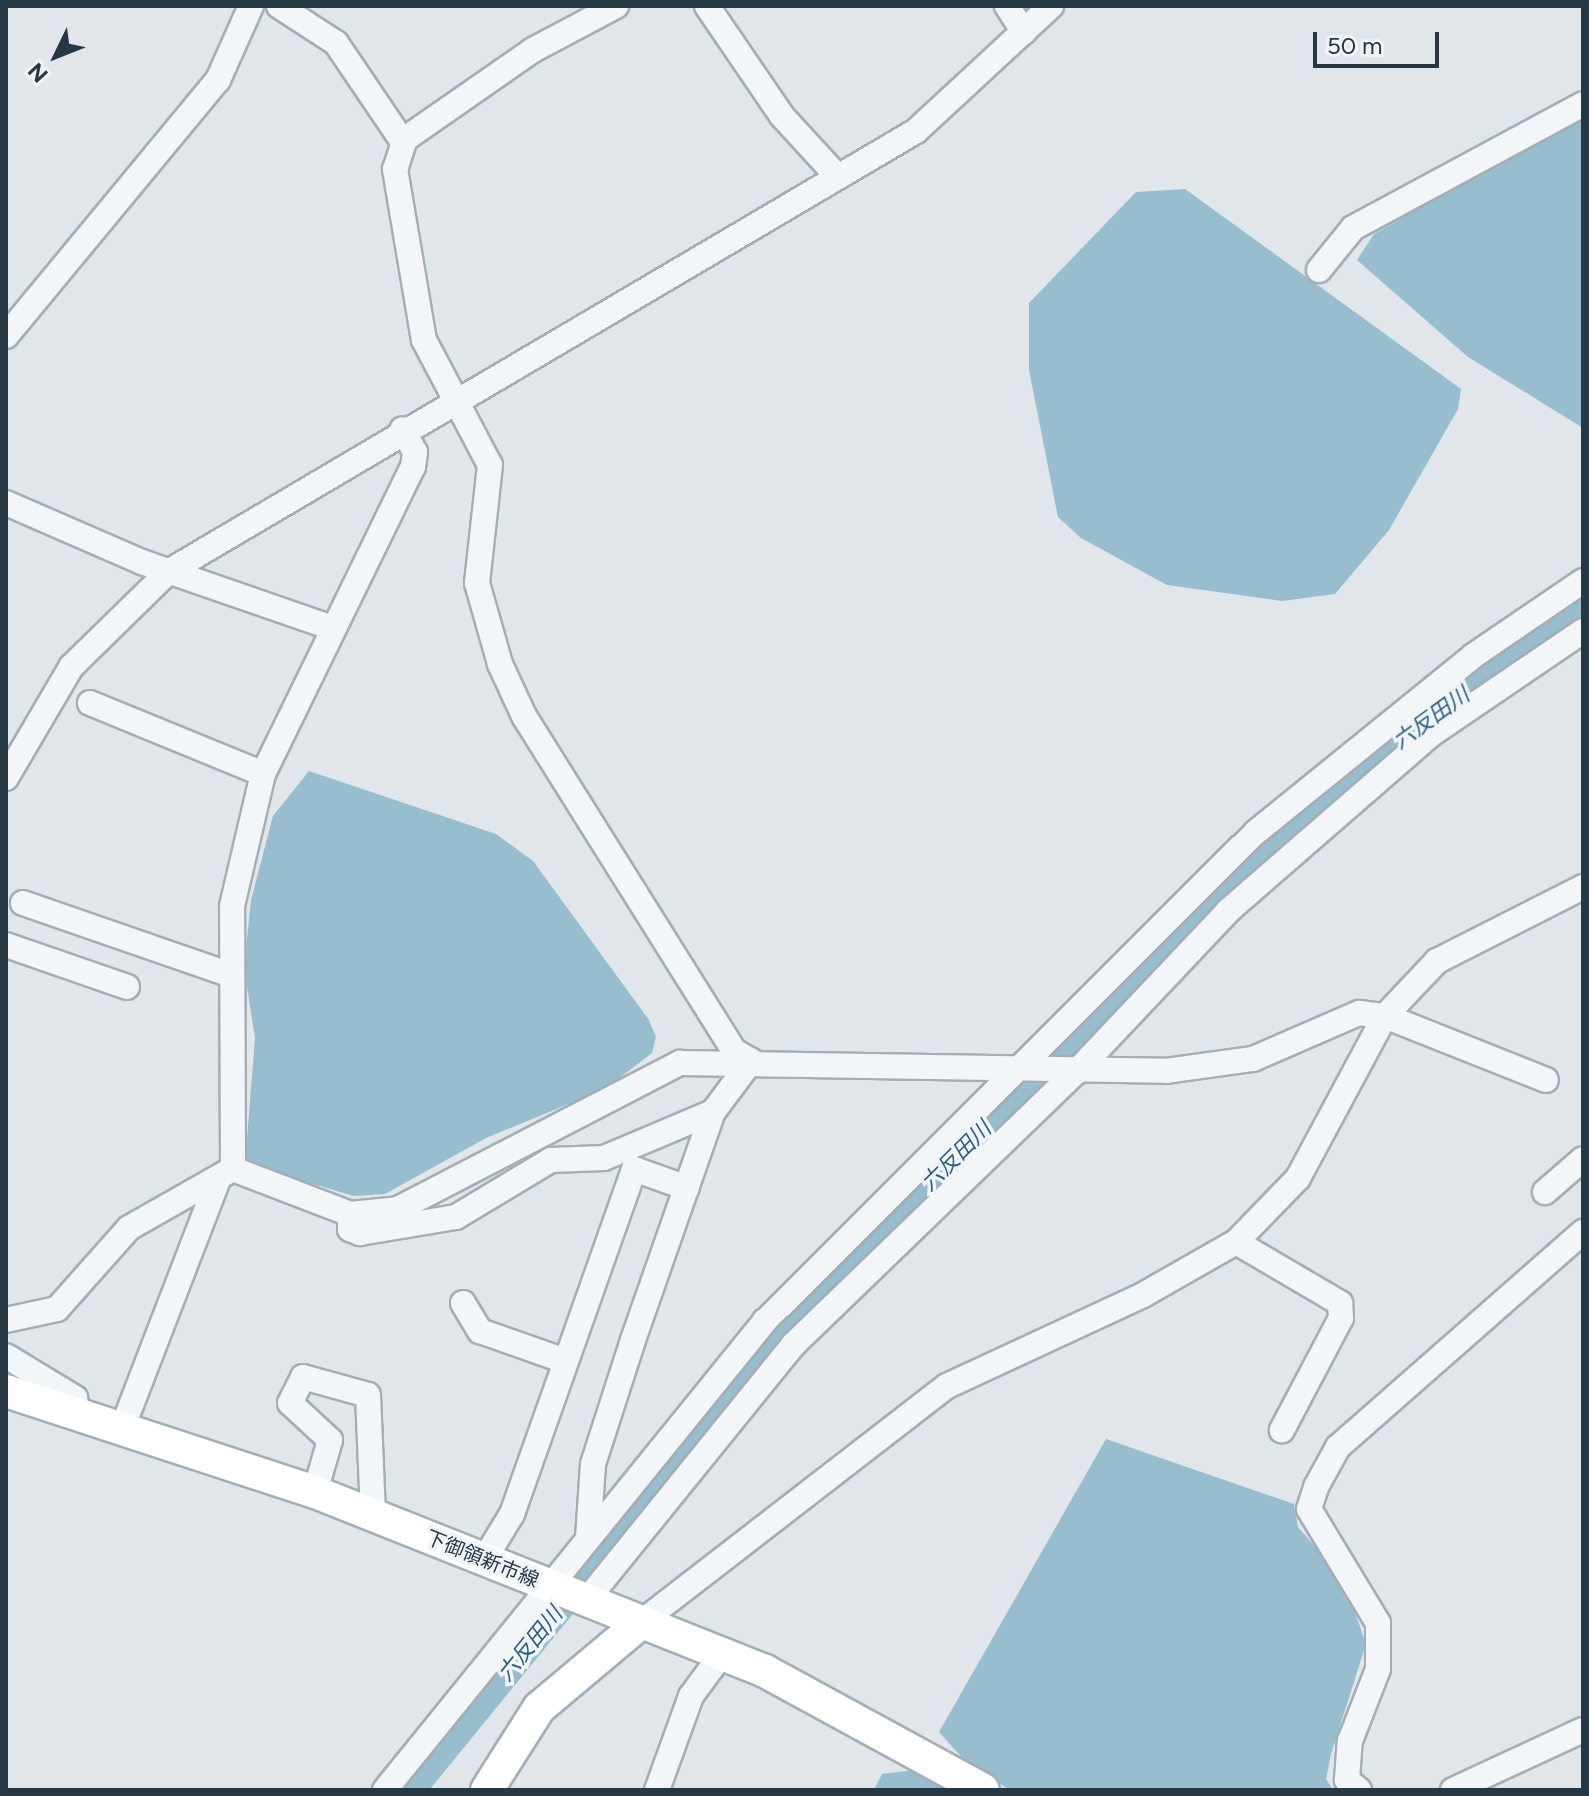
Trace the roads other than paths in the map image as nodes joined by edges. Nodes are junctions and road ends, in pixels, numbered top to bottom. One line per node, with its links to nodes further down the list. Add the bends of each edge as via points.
1 (251, 6): 12 (street, via 218,80)
2 (279, 6): 9 (street, via 336,43)
3 (616, 6): 9 (street, via 533,50)
4 (707, 6): 10 (street, via 782,116)
5 (1007, 6): 7 (street)
6 (1051, 6): 7 (street)
7 (1024, 32): 10 (street, via 916,131)
8 (1583, 104): 11 (street, via 1353,228)
9 (403, 142): 13 (street, via 395,169 424,340)
10 (837, 176): 13 (street)
11 (1319, 270)
12 (6, 336)
13 (455, 402): 14 (street); 29 (street, via 490,465 477,583 500,664 524,716 734,1051)
14 (402, 429): 16 (street); 18 (street, via 415,452 413,467)
15 (6, 503): 16 (street)
16 (168, 572): 18 (street); 22 (street, via 71,667)
17 (1583, 581): 31 (street, via 1473,656 1256,832)
18 (333, 628): 21 (street)
19 (1583, 631): 30 (street, via 1430,735 1345,805 1219,920)
20 (90, 703): 21 (street)
21 (263, 774): 26 (street, via 232,906)
22 (6, 778)
23 (1583, 887): 28 (street, via 1437,961)
24 (23, 903): 26 (street)
25 (6, 945): 27 (street)
26 (228, 974): 35 (street)
27 (127, 987)
28 (1385, 1016): 30 (street, via 1359,1013 1253,1059); 32 (street); 40 (street, via 1298,1178)
29 (751, 1061): 31 (street); 33 (street); 38 (street, via 680,1063 423,1199)
30 (1071, 1072): 31 (street); 53 (street, via 793,1345)
31 (1018, 1073): 51 (street, via 765,1321)
32 (1546, 1080)
33 (713, 1112): 36 (street); 38 (street, via 604,1158 551,1160 456,1217 360,1233 350,1229)
34 (1583, 1159): 37 (street)
35 (225, 1176): 38 (street); 42 (street, via 129,1228 57,1309); 47 (street)
36 (687, 1188): 44 (street, via 634,1169); 51 (street, via 593,1464)
37 (1545, 1192)
38 (350, 1214)
39 (1583, 1232): 61 (street, via 1348,1437 1316,1487 1309,1509 1378,1623 1378,1669 1350,1741 1347,1780)
40 (1236, 1242): 48 (street, via 1340,1303 1341,1318); 54 (street, via 1143,1295 947,1386)
41 (463, 1303): 44 (street, via 480,1331)
42 (6, 1320)
43 (6, 1356): 46 (street, via 75,1398)
44 (565, 1361): 52 (street, via 512,1514)
45 (6, 1391): 46 (main road, 下御領新市線)
46 (77, 1412): 47 (main road, 下御領新市線)
47 (123, 1426): 49 (main road, 下御領新市線)
48 (1282, 1430)
49 (315, 1492): 50 (main road, 下御領新市線); 50 (street, via 330,1440 290,1403 303,1377 368,1395)
50 (373, 1516): 52 (main road, 下御領新市線)
51 (588, 1538): 53 (street)
52 (484, 1560): 53 (main road, 下御領新市線)
53 (567, 1594): 54 (main road, 下御領新市線); 57 (street)
54 (639, 1624): 55 (main road, 下御領新市線); 58 (main road, via 539,1708)
55 (722, 1654): 59 (street, via 691,1696); 60 (main road, 下御領新市線, via 827,1699)
56 (1583, 1730): 62 (street)
57 (385, 1790)
58 (487, 1790)
59 (657, 1790)
60 (983, 1790)
61 (1359, 1790)
62 (1453, 1790)

